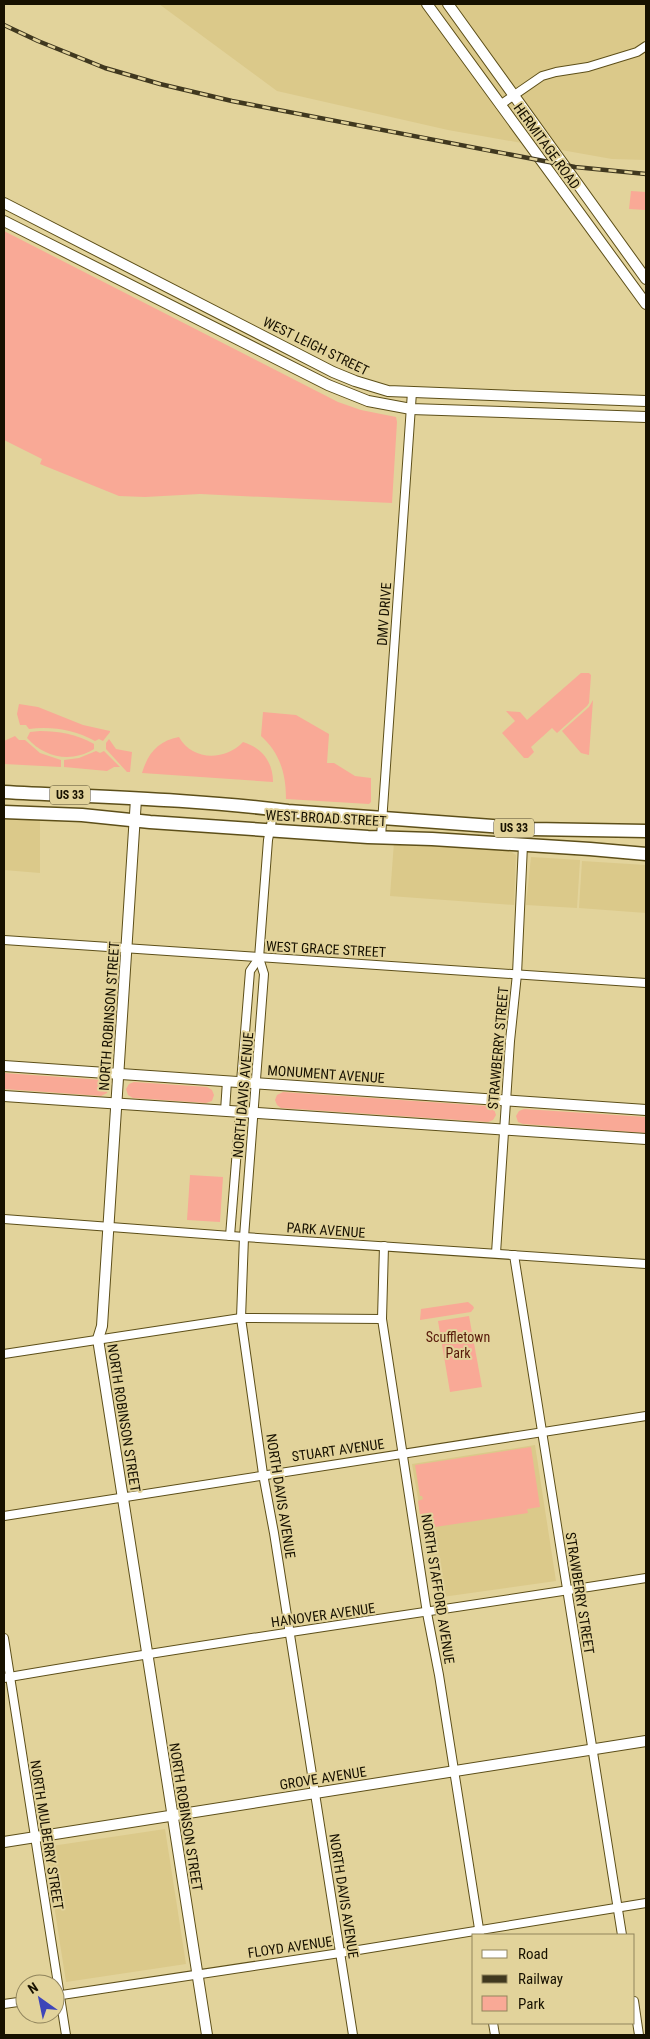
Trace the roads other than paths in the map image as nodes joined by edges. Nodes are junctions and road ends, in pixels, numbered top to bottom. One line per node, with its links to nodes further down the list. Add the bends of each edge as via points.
1 (427, 4): 5 (street, HERMITAGE ROAD)
2 (448, 4): 4 (street, HERMITAGE ROAD)
3 (646, 46): 4 (street, via 637,52 588,67 542,76)
4 (513, 96): 5 (street); 8 (street, HERMITAGE ROAD)
5 (500, 105): 9 (street, HERMITAGE ROAD)
6 (4, 203): 10 (street, WEST LEIGH STREET, via 333,372 375,388)
7 (4, 221): 12 (street, WEST LEIGH STREET, via 328,386 368,401)
8 (646, 279)
9 (646, 304)
10 (412, 392): 11 (street, WEST LEIGH STREET); 12 (street, DMV DRIVE)
11 (646, 401)
12 (411, 409): 13 (street, WEST LEIGH STREET); 18 (street, DMV DRIVE)
13 (646, 417)
14 (4, 792): 15 (main road, WEST BROAD STREET / US 33)
15 (136, 799): 16 (main road, WEST BROAD STREET / US 33); 19 (street, NORTH ROBINSON STREET)
16 (274, 810): 18 (main road, WEST BROAD STREET / US 33); 20 (street, NORTH DAVIS AVENUE)
17 (4, 812): 19 (main road, WEST BROAD STREET / US 33)
18 (382, 818): 21 (main road, WEST BROAD STREET / US 33, via 532,829); 22 (street, DMV DRIVE)
19 (135, 820): 20 (main road, WEST BROAD STREET / US 33); 26 (street, NORTH ROBINSON STREET)
20 (270, 830): 22 (main road, WEST BROAD STREET / US 33); 27 (street, NORTH DAVIS AVENUE)
21 (646, 831)
22 (381, 837): 23 (main road, WEST BROAD STREET / US 33)
23 (523, 845): 24 (main road, WEST BROAD STREET / US 33); 28 (street, STRAWBERRY STREET)
24 (646, 854)
25 (4, 940): 26 (street, WEST GRACE STREET)
26 (127, 948): 27 (street, WEST GRACE STREET); 31 (street, NORTH ROBINSON STREET)
27 (259, 958): 28 (street, WEST GRACE STREET); 33 (street, NORTH DAVIS AVENUE, via 250,971); 34 (street, NORTH DAVIS AVENUE, via 264,974)
28 (517, 974): 29 (street, WEST GRACE STREET); 36 (street, STRAWBERRY STREET)
29 (646, 983)
30 (4, 1066): 31 (street, MONUMENT AVENUE)
31 (119, 1074): 32 (street, MONUMENT AVENUE); 37 (street, NORTH ROBINSON STREET)
32 (227, 1081): 33 (street, MONUMENT AVENUE); 39 (street, NORTH DAVIS AVENUE)
33 (242, 1082): 34 (street, MONUMENT AVENUE)
34 (257, 1083): 36 (street, MONUMENT AVENUE); 41 (street, NORTH DAVIS AVENUE)
35 (4, 1096): 37 (street)
36 (506, 1100): 38 (street, MONUMENT AVENUE); 42 (street, STRAWBERRY STREET)
37 (116, 1103): 39 (street); 45 (street, NORTH ROBINSON STREET)
38 (646, 1110)
39 (225, 1111): 40 (street)
40 (240, 1112): 41 (street); 46 (street, NORTH DAVIS AVENUE)
41 (255, 1113): 42 (street); 47 (street, NORTH DAVIS AVENUE)
42 (504, 1130): 43 (street); 49 (street, STRAWBERRY STREET)
43 (646, 1139)
44 (4, 1219): 45 (street, PARK AVENUE)
45 (108, 1228): 46 (street, PARK AVENUE); 54 (street, NORTH ROBINSON STREET, via 102,1326)
46 (230, 1236): 47 (street, PARK AVENUE)
47 (244, 1238): 48 (street, PARK AVENUE); 52 (street, NORTH DAVIS AVENUE)
48 (384, 1246): 49 (street, PARK AVENUE); 53 (street, NORTH STAFFORD AVENUE)
49 (496, 1253): 50 (street, PARK AVENUE)
50 (514, 1255): 51 (street, PARK AVENUE); 57 (street, STRAWBERRY STREET)
51 (646, 1264)
52 (240, 1318): 53 (street); 54 (street); 59 (street, NORTH DAVIS AVENUE)
53 (382, 1319): 58 (street, NORTH STAFFORD AVENUE)
54 (98, 1339): 55 (street); 60 (street, NORTH ROBINSON STREET)
55 (4, 1354)
56 (646, 1416): 57 (street, STUART AVENUE)
57 (542, 1432): 58 (street, STUART AVENUE); 63 (street, STRAWBERRY STREET)
58 (403, 1454): 59 (street, STUART AVENUE); 64 (street, NORTH STAFFORD AVENUE)
59 (263, 1474): 60 (street, STUART AVENUE); 65 (street, NORTH DAVIS AVENUE)
60 (121, 1496): 61 (street, STUART AVENUE); 67 (street, NORTH ROBINSON STREET)
61 (4, 1516)
62 (646, 1578): 63 (street, HANOVER AVENUE)
63 (568, 1590): 64 (street, HANOVER AVENUE); 70 (street, STRAWBERRY STREET)
64 (427, 1613): 65 (street, HANOVER AVENUE); 71 (street, NORTH STAFFORD AVENUE)
65 (290, 1632): 67 (street, HANOVER AVENUE); 72 (street, NORTH DAVIS AVENUE)
66 (4, 1638): 68 (street, NORTH MULBERRY STREET)
67 (146, 1655): 68 (street, HANOVER AVENUE); 73 (street, NORTH ROBINSON STREET)
68 (7, 1677): 74 (street, NORTH MULBERRY STREET)
69 (646, 1741): 70 (street, GROVE AVENUE)
70 (594, 1750): 71 (street, GROVE AVENUE); 77 (street, STRAWBERRY STREET)
71 (454, 1772): 72 (street, GROVE AVENUE); 78 (street, NORTH STAFFORD AVENUE)
72 (315, 1794): 73 (street, GROVE AVENUE); 80 (street, NORTH DAVIS AVENUE)
73 (173, 1815): 74 (street, GROVE AVENUE); 81 (street, NORTH ROBINSON STREET)
74 (35, 1837): 75 (street, GROVE AVENUE); 82 (street, NORTH MULBERRY STREET)
75 (4, 1842)
76 (646, 1903): 77 (street, FLOYD AVENUE)
77 (617, 1908): 78 (street, FLOYD AVENUE); 79 (street, STRAWBERRY STREET)
78 (480, 1932): 80 (street, FLOYD AVENUE)
79 (622, 1934)
80 (340, 1953): 81 (street, FLOYD AVENUE); 86 (street, NORTH DAVIS AVENUE)
81 (197, 1973): 83 (street, FLOYD AVENUE); 85 (street, NORTH ROBINSON STREET)
82 (54, 1974)
83 (65, 1994)
84 (635, 2008): 87 (street)
85 (207, 2035)
86 (353, 2035)
87 (639, 2035)

